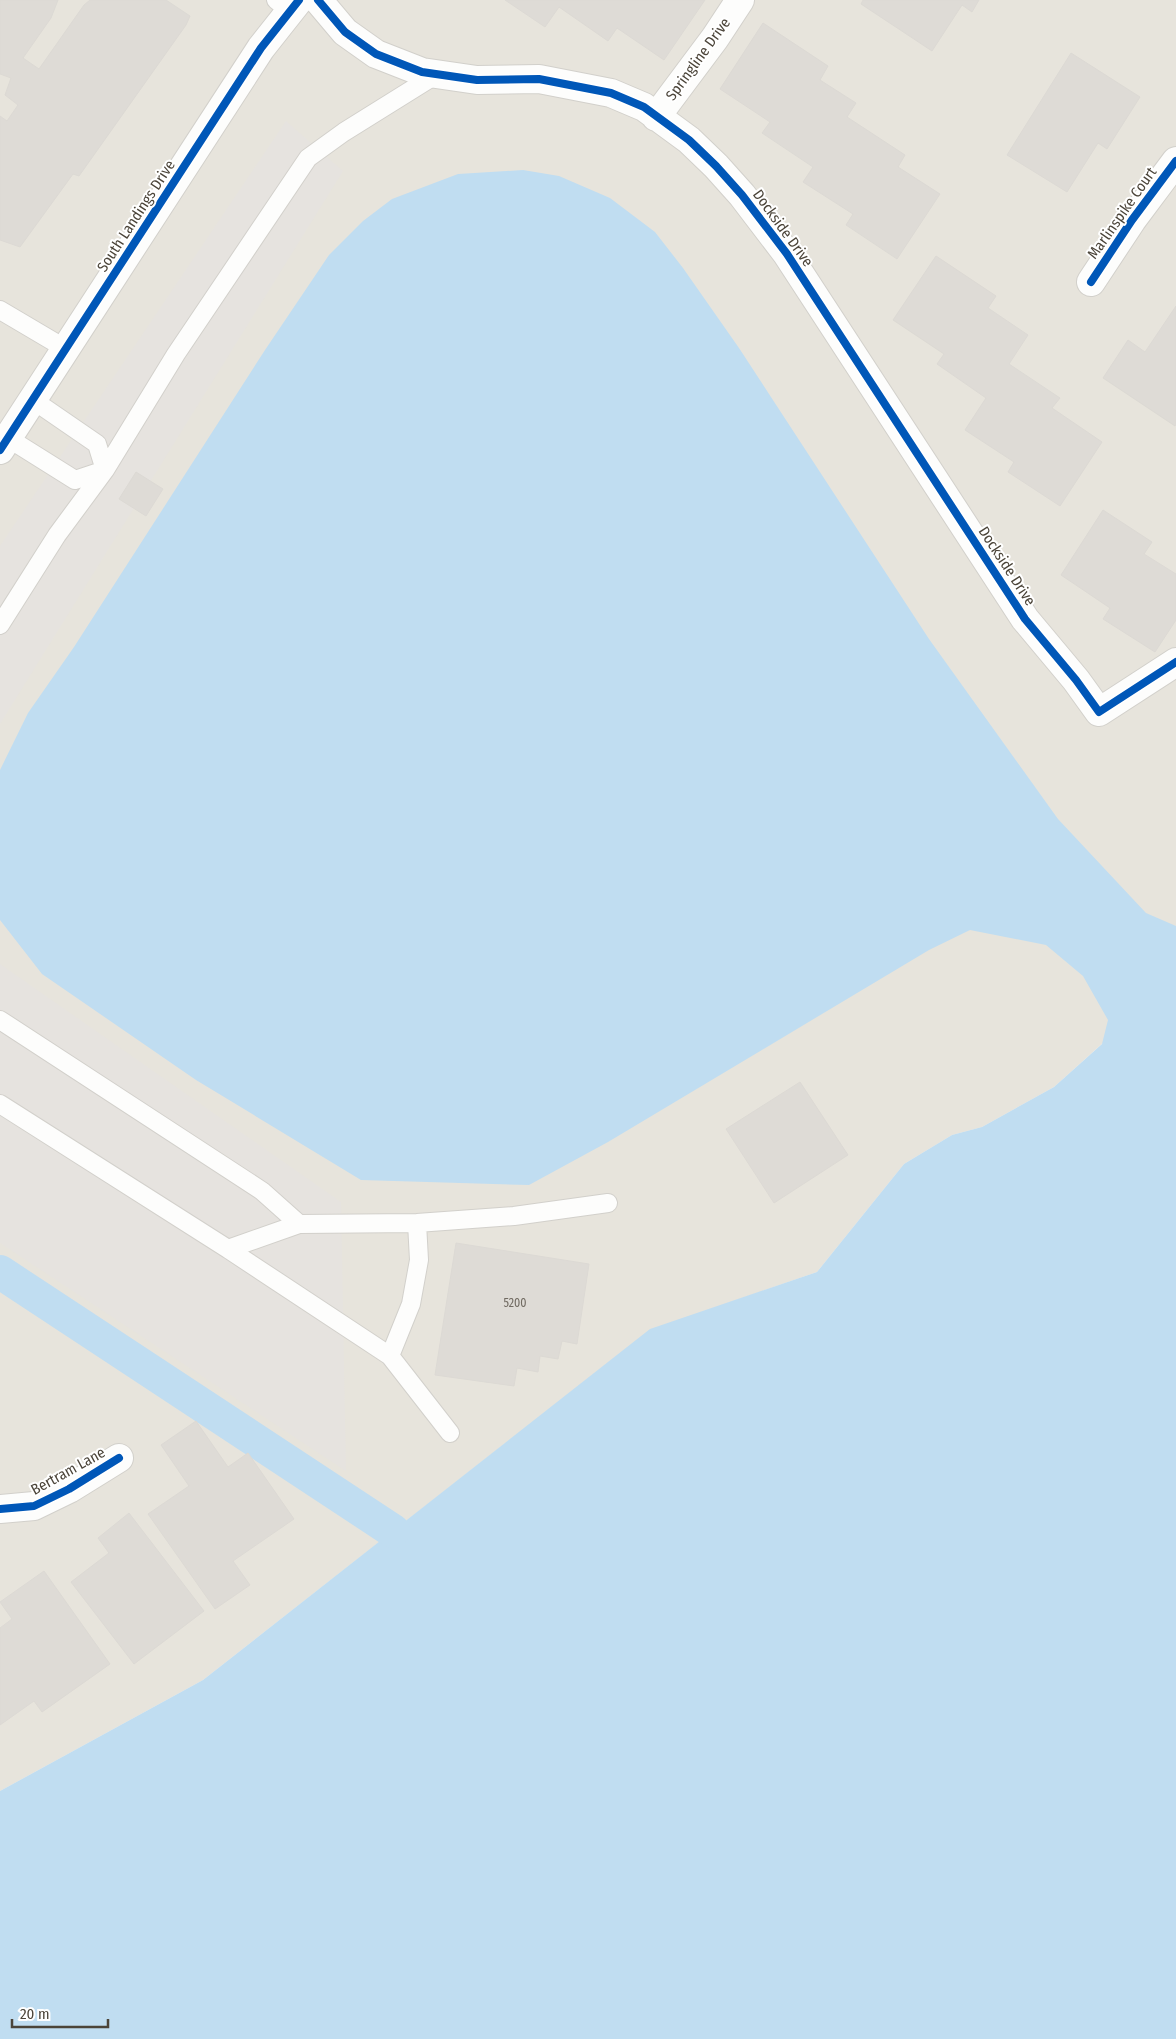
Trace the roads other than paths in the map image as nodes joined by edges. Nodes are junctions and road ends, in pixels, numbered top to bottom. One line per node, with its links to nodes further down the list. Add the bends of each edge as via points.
1 (318, 0): 4 (street, Dockside Drive, via 345,32 376,54 422,72)
2 (740, 0): 5 (street, Springline Drive)
3 (288, 4): 9 (street, South Landings Drive)
4 (437, 74): 5 (street, Dockside Drive, via 477,80 538,79 611,93 644,107); 12 (lane, via 308,158 176,354)
5 (656, 117): 14 (street, Dockside Drive, via 689,140 716,166 787,254 1025,619 1099,712)
6 (1176, 161): 7 (street, Marlinspike Court)
7 (1091, 282)
8 (0, 310): 9 (lane)
9 (66, 349): 10 (street, South Landings Drive)
10 (33, 400): 11 (street, South Landings Drive); 12 (lane, via 97,444)
11 (4, 444): 12 (lane, via 75,480)
12 (105, 470): 13 (lane, via 57,535)
13 (0, 626)
14 (1176, 662)
15 (0, 1020): 19 (lane, via 262,1191)
16 (0, 1104): 20 (lane)
17 (608, 1203): 18 (lane, via 514,1216)
18 (417, 1223): 19 (lane); 21 (lane, via 419,1260 411,1304)
19 (299, 1224): 20 (lane)
20 (228, 1250): 21 (lane)
21 (390, 1356): 22 (lane)
22 (450, 1433)
23 (118, 1458): 24 (street, Bertram Lane, via 69,1490 34,1506)
24 (0, 1509)

